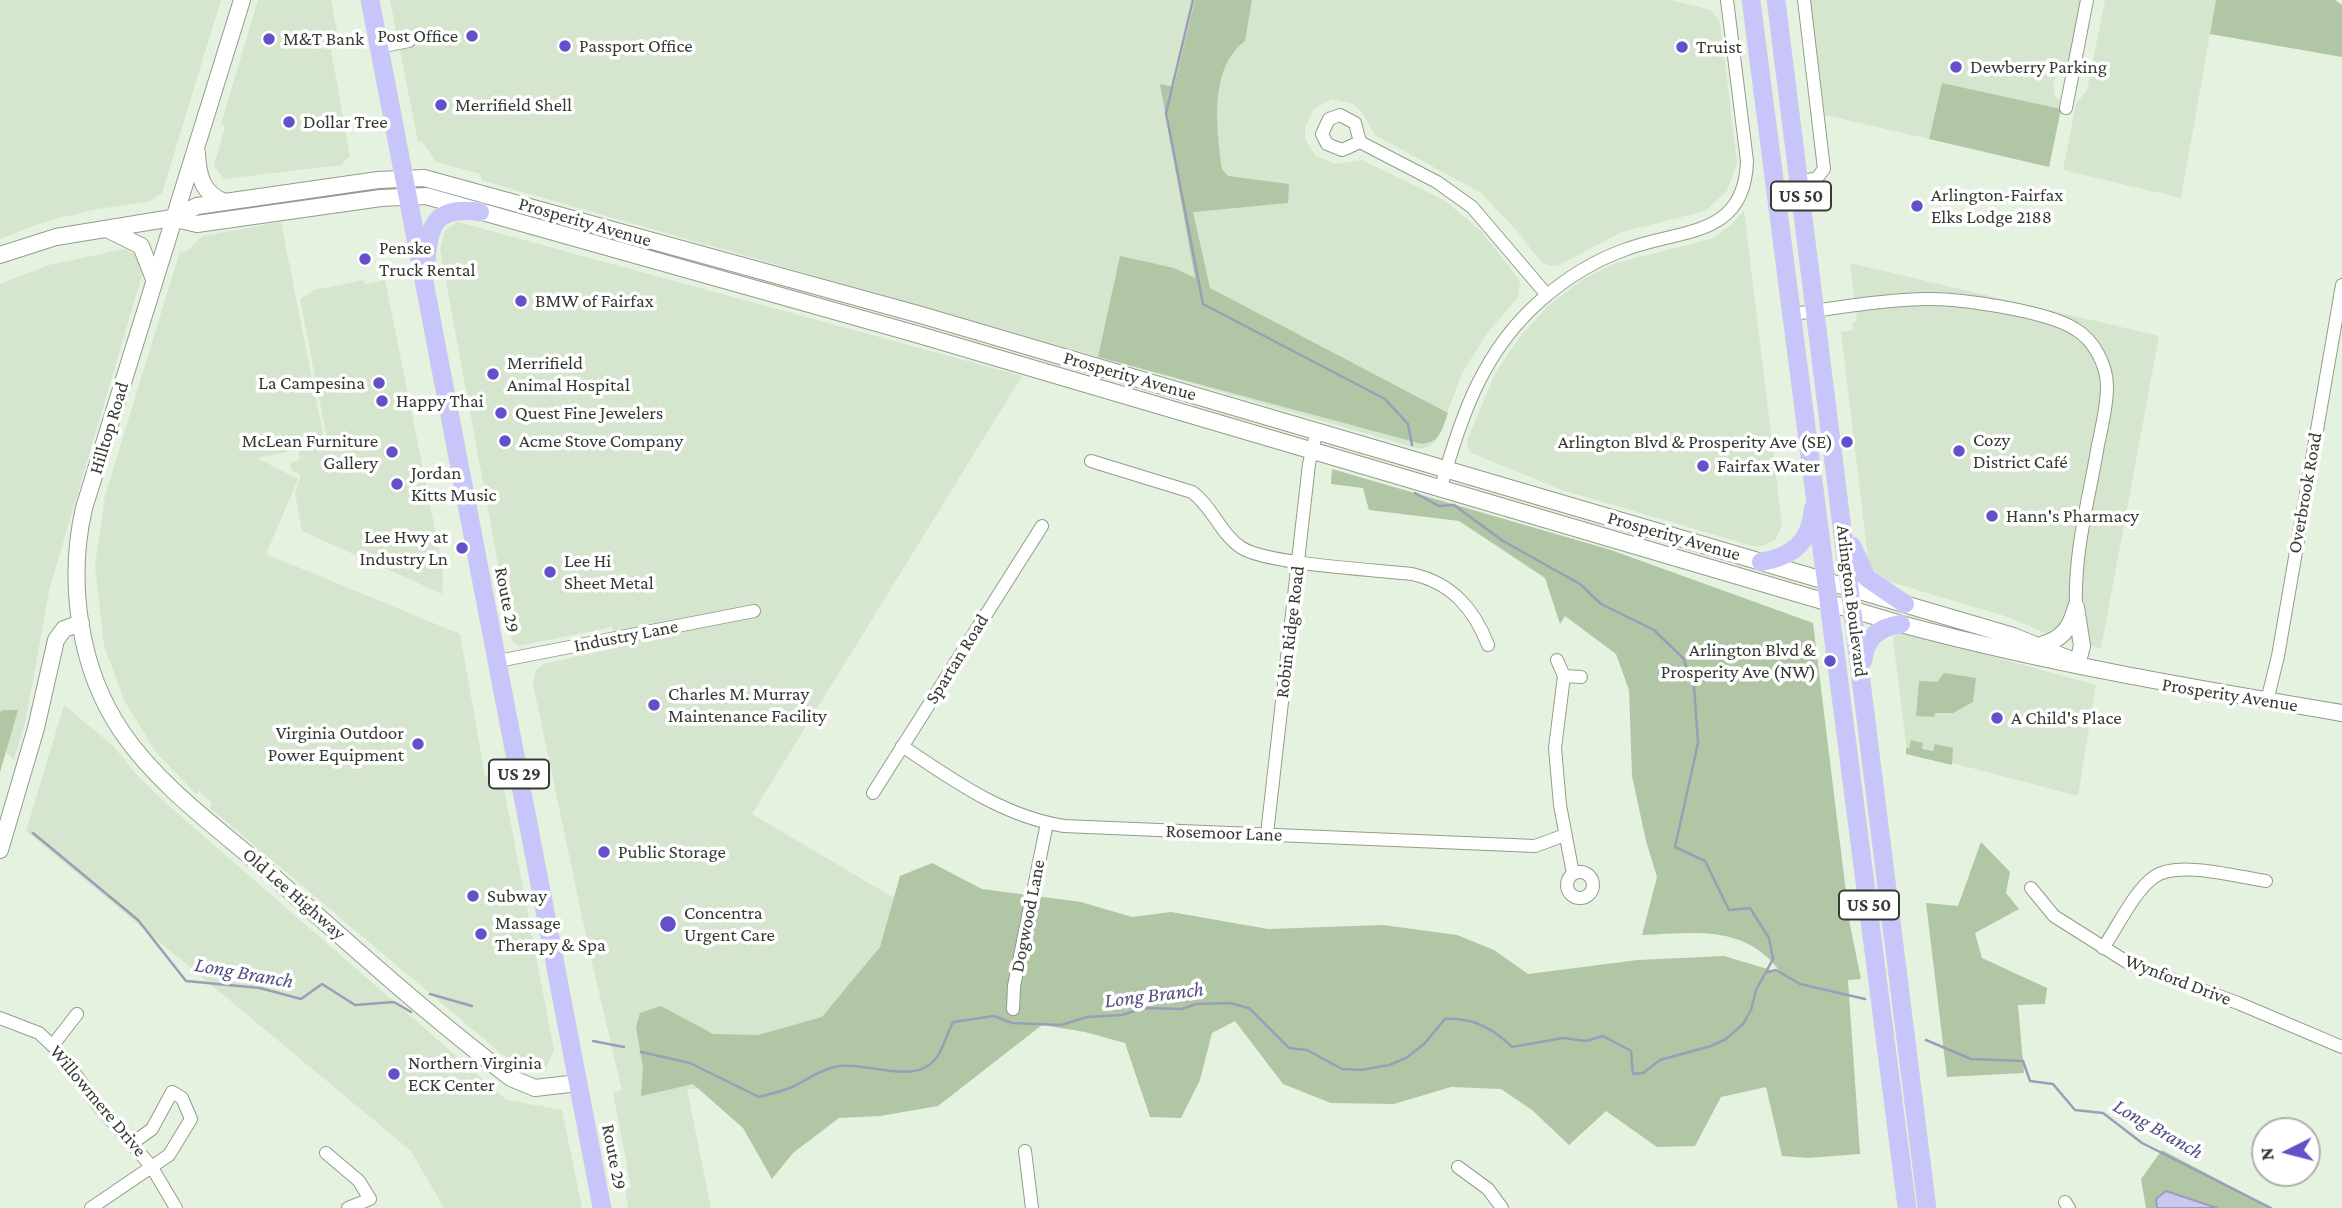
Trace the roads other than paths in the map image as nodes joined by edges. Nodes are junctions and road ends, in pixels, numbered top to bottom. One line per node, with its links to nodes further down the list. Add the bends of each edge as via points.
1 (242, 0): 12 (main road, Hilltop Road)
2 (370, 0): 9 (main road, Route 29 / US 29)
3 (1727, 0): 24 (street, via 1747,161 1744,187 1732,209 1706,228 1607,257)
4 (1751, 0): 26 (main road, Arlington Boulevard / US 50)
5 (1776, 0): 14 (main road, Arlington Boulevard / US 50)
6 (1804, 0): 14 (street, via 1824,169 1816,178)
7 (2087, 0): 10 (street)
8 (409, 41): 9 (street)
9 (379, 47): 13 (main road, Route 29 / US 29)
10 (2066, 108)
11 (1360, 142): 24 (street, via 1437,181 1472,207)
12 (196, 147): 16 (main road, via 204,187); 18 (main road, Hilltop Road)
13 (403, 177): 15 (main road, Route 29 / US 29); 16 (main road, Prosperity Avenue); 27 (main road, Prosperity Avenue, via 440,181 585,221)
14 (1799, 182): 25 (main road, Arlington Boulevard / US 50)
15 (406, 195): 17 (main road, Prosperity Avenue, via 426,196); 18 (main road, Prosperity Avenue, via 197,224); 23 (main road, Route 29 / US 29)
16 (225, 202): 18 (main road, Prosperity Avenue, via 197,206)
17 (480, 212): 23 (main road, via 452,211 435,221 428,242); 28 (main road, Prosperity Avenue)
18 (172, 218): 19 (main road, Prosperity Avenue); 21 (main road, Hilltop Road)
19 (105, 228): 20 (main road, Prosperity Avenue, via 48,239); 21 (main road, via 141,246)
20 (0, 255)
21 (154, 279): 44 (main road, Hilltop Road, via 79,528 75,576)
22 (2342, 285): 54 (street, Overbrook Road)
23 (425, 287): 49 (main road, Route 29 / US 29)
24 (1547, 295): 30 (street, via 1517,323 1485,367 1465,407)
25 (1815, 311): 26 (street); 33 (main road, Arlington Boulevard / US 50); 41 (street, via 1927,299 1954,301 2060,322 2091,343 2104,367 2107,387 2078,542)
26 (1793, 314): 31 (main road, Arlington Boulevard / US 50)
27 (1317, 430): 28 (street, Robin Ridge Road); 30 (main road, Prosperity Avenue)
28 (1312, 449): 32 (main road, Prosperity Avenue); 35 (street, Robin Ridge Road)
29 (1091, 461): 35 (street, via 1186,488 1203,500 1243,549)
30 (1446, 468): 32 (street); 36 (main road, Prosperity Avenue)
31 (1814, 471): 36 (main road, via 1813,518 1807,537 1785,556); 37 (main road, Arlington Boulevard / US 50)
32 (1441, 487): 39 (main road, Prosperity Avenue)
33 (1843, 523): 38 (main road, Arlington Boulevard / US 50); 40 (main road, via 1867,578)
34 (1042, 526): 56 (street, Spartan Road)
35 (1300, 561): 46 (street, via 1412,574 1435,582 1470,608); 59 (street, Robin Ridge Road)
36 (1761, 562): 37 (main road, Prosperity Avenue)
37 (1828, 582): 38 (main road, Prosperity Avenue); 39 (main road, Arlington Boulevard / US 50)
38 (1851, 588): 40 (main road, Prosperity Avenue); 42 (main road, Arlington Boulevard / US 50)
39 (1830, 601): 42 (main road, Prosperity Avenue); 83 (main road, Arlington Boulevard / US 50)
40 (1905, 604): 47 (main road, Prosperity Avenue)
41 (2076, 607): 47 (main road, via 2065,632); 50 (main road, via 2082,646)
42 (1853, 609): 45 (main road, Prosperity Avenue); 53 (main road, Arlington Boulevard / US 50)
43 (754, 611): 49 (street, Industry Lane)
44 (81, 622): 61 (main road, via 64,629 56,640); 71 (main road, Old Lee Highway, via 114,718 159,776 511,1077 535,1088)
45 (1901, 624): 50 (main road, Prosperity Avenue); 53 (main road, via 1883,628 1870,638)
46 (1488, 645)
47 (2041, 645): 50 (main road, Prosperity Avenue)
48 (1557, 660): 51 (street)
49 (498, 661): 71 (main road, Route 29 / US 29)
50 (2077, 665): 54 (main road, Prosperity Avenue)
51 (1564, 676): 52 (street); 60 (street, via 1555,748)
52 (1580, 677)
53 (1862, 680): 84 (main road, Arlington Boulevard / US 50)
54 (2267, 701): 55 (main road, Prosperity Avenue)
55 (2342, 713)
56 (902, 746): 57 (street, Spartan Road); 58 (street, Rosemoor Lane, via 982,797)
57 (873, 793)
58 (1047, 823): 59 (street, Rosemoor Lane); 66 (street, Dogwood Lane)
59 (1267, 835): 60 (street, Rosemoor Lane, via 1535,846)
60 (1564, 835): 62 (street)
61 (0, 850)
62 (1573, 874)
63 (2266, 881): 65 (street, via 2184,869 2163,872 2146,884)
64 (2031, 888): 65 (street, Wynford Drive, via 2054,916)
65 (2104, 948): 70 (street, Wynford Drive, via 2156,975)
66 (1013, 1009)
67 (77, 1014): 69 (street)
68 (0, 1018): 69 (street, Willowmere Drive, via 39,1033)
69 (53, 1045): 72 (street, Willowmere Drive, via 97,1104)
70 (2342, 1047)
71 (578, 1083): 80 (main road, Route 29 / US 29)
72 (134, 1142): 75 (street, Willowmere Drive); 75 (street, via 152,1129 172,1092 182,1098 191,1119 169,1155)
73 (1025, 1151): 81 (street)
74 (326, 1153): 79 (street, via 359,1181 370,1199)
75 (152, 1166): 77 (street); 78 (street, Willowmere Drive)
76 (1458, 1167): 82 (street, via 1488,1189)
77 (91, 1208)
78 (176, 1208)
79 (348, 1208)
80 (603, 1208)
81 (1032, 1208)
82 (1502, 1208)
83 (1908, 1208)
84 (1927, 1208)

